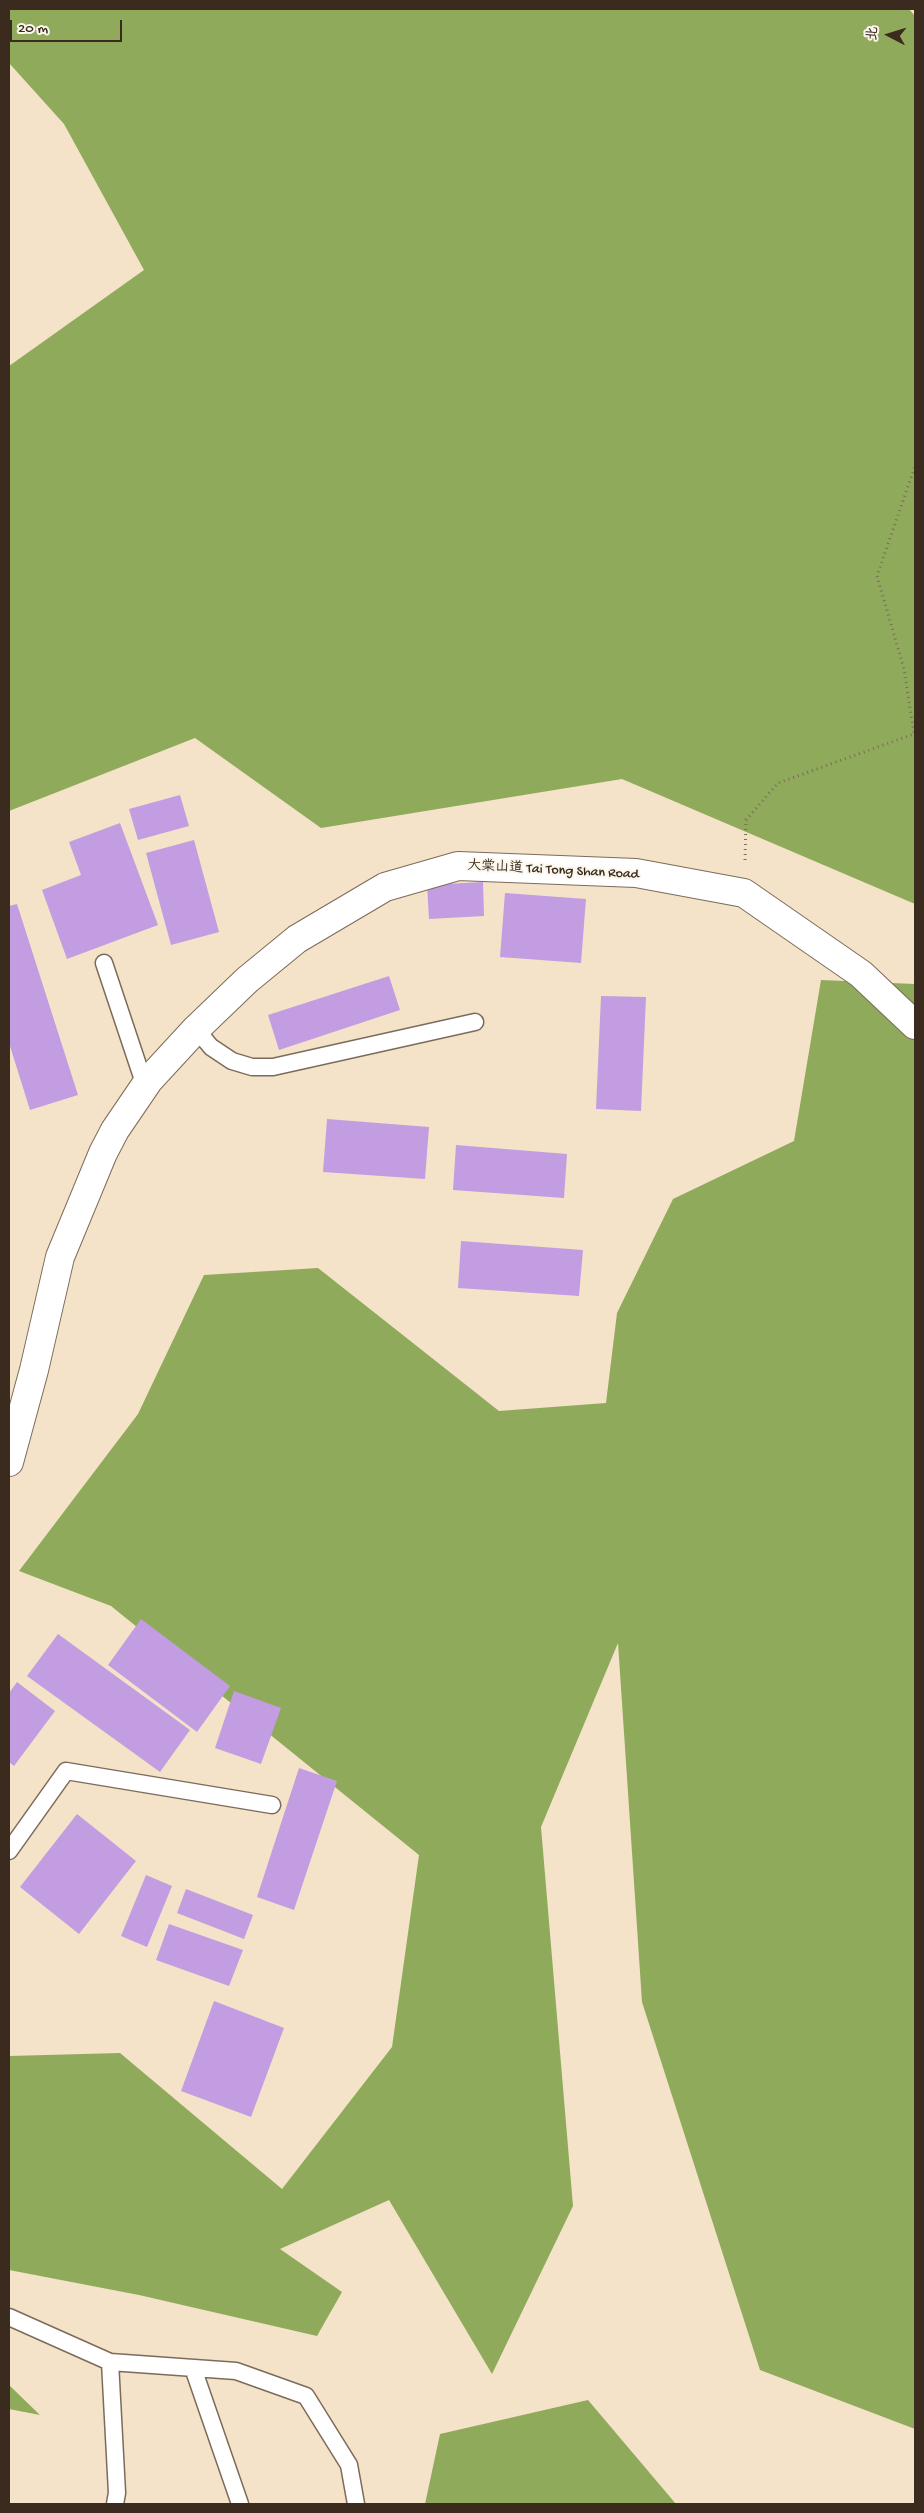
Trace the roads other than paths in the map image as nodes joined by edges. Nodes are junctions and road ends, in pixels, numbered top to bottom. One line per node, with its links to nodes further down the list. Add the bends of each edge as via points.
1 (104, 963): 5 (lane)
2 (475, 1022): 4 (lane, via 273,1067 252,1067 232,1061 211,1047)
3 (915, 1024): 4 (street, 大棠山道 Tai Tong Shan Road, via 861,974 744,893 636,873 458,866 385,887 297,939)
4 (196, 1028): 5 (street, 大棠山道 Tai Tong Shan Road)
5 (145, 1086): 6 (street, 大棠山道 Tai Tong Shan Road, via 103,1153 60,1257)
6 (9, 1462)
7 (272, 1805): 8 (lane, via 66,1771)
8 (9, 1851)
9 (9, 2317): 10 (lane)
10 (110, 2362): 11 (lane); 12 (lane)
11 (193, 2368): 13 (lane); 14 (lane, via 236,2371 306,2396 348,2465)
12 (115, 2504)
13 (240, 2504)
14 (356, 2504)

